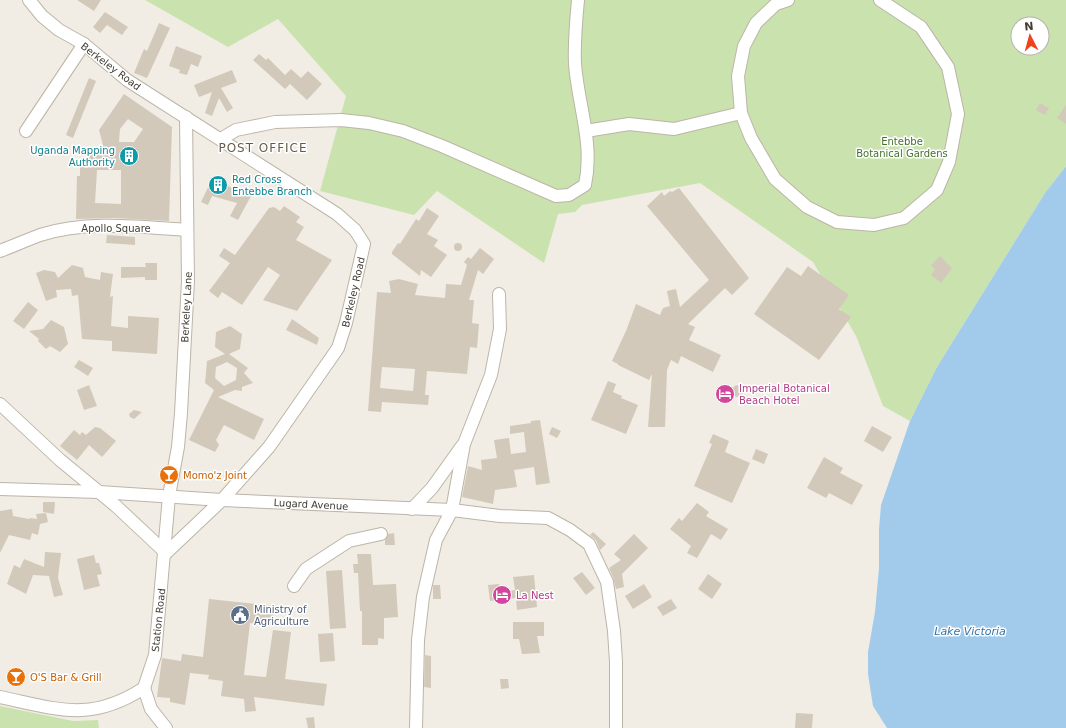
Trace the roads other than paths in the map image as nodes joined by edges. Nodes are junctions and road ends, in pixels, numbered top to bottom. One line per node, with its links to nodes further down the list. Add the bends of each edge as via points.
1 (29, 0): 5 (street, Berkeley Road, via 42,16 59,30)
2 (578, 0): 9 (street, via 575,65)
3 (788, 0): 6 (street, via 776,4 756,23 744,46 738,76)
4 (880, 0): 6 (street, via 921,27 948,67 958,114 949,162 937,190 904,218 874,225 837,222 807,207 775,179 751,138)
5 (84, 44): 7 (street, Berkeley Road, via 127,80); 8 (street)
6 (741, 113): 9 (street, via 674,129 629,124)
7 (186, 117): 10 (street, Berkeley Road); 11 (street, Berkeley Lane)
8 (26, 131)
9 (586, 131): 10 (street, via 589,168 585,185 570,195 556,196 435,143 403,131 369,123 341,120 275,122 236,130)
10 (221, 139): 19 (street, Berkeley Road, via 337,214 355,230 364,244 338,348 270,446)
11 (188, 230): 12 (street, Apollo Square, via 140,226 91,227 41,235); 18 (street, Berkeley Lane, via 181,413)
12 (0, 251)
13 (499, 294): 15 (street, via 500,329 491,375)
14 (0, 404): 17 (street)
15 (464, 444): 20 (street, via 432,488); 21 (street)
16 (0, 489): 17 (street, Lugard Avenue)
17 (99, 492): 18 (street, Lugard Avenue); 23 (street)
18 (169, 496): 19 (street, Lugard Avenue); 23 (street, Station Road)
19 (222, 500): 20 (street, Lugard Avenue); 23 (street)
20 (412, 509): 21 (street, Lugard Avenue)
21 (452, 510): 28 (street, via 436,540 423,597 418,640); 29 (street, Lugard Avenue, via 548,518 589,544 607,582 614,631)
22 (381, 534): 24 (street, via 349,541 306,569)
23 (164, 553): 25 (street, Station Road, via 155,655)
24 (294, 586)
25 (144, 688): 26 (street, via 126,700 106,707 84,710 67,711); 27 (street, via 151,709)
26 (0, 698)
27 (166, 728)
28 (416, 728)
29 (616, 728)

